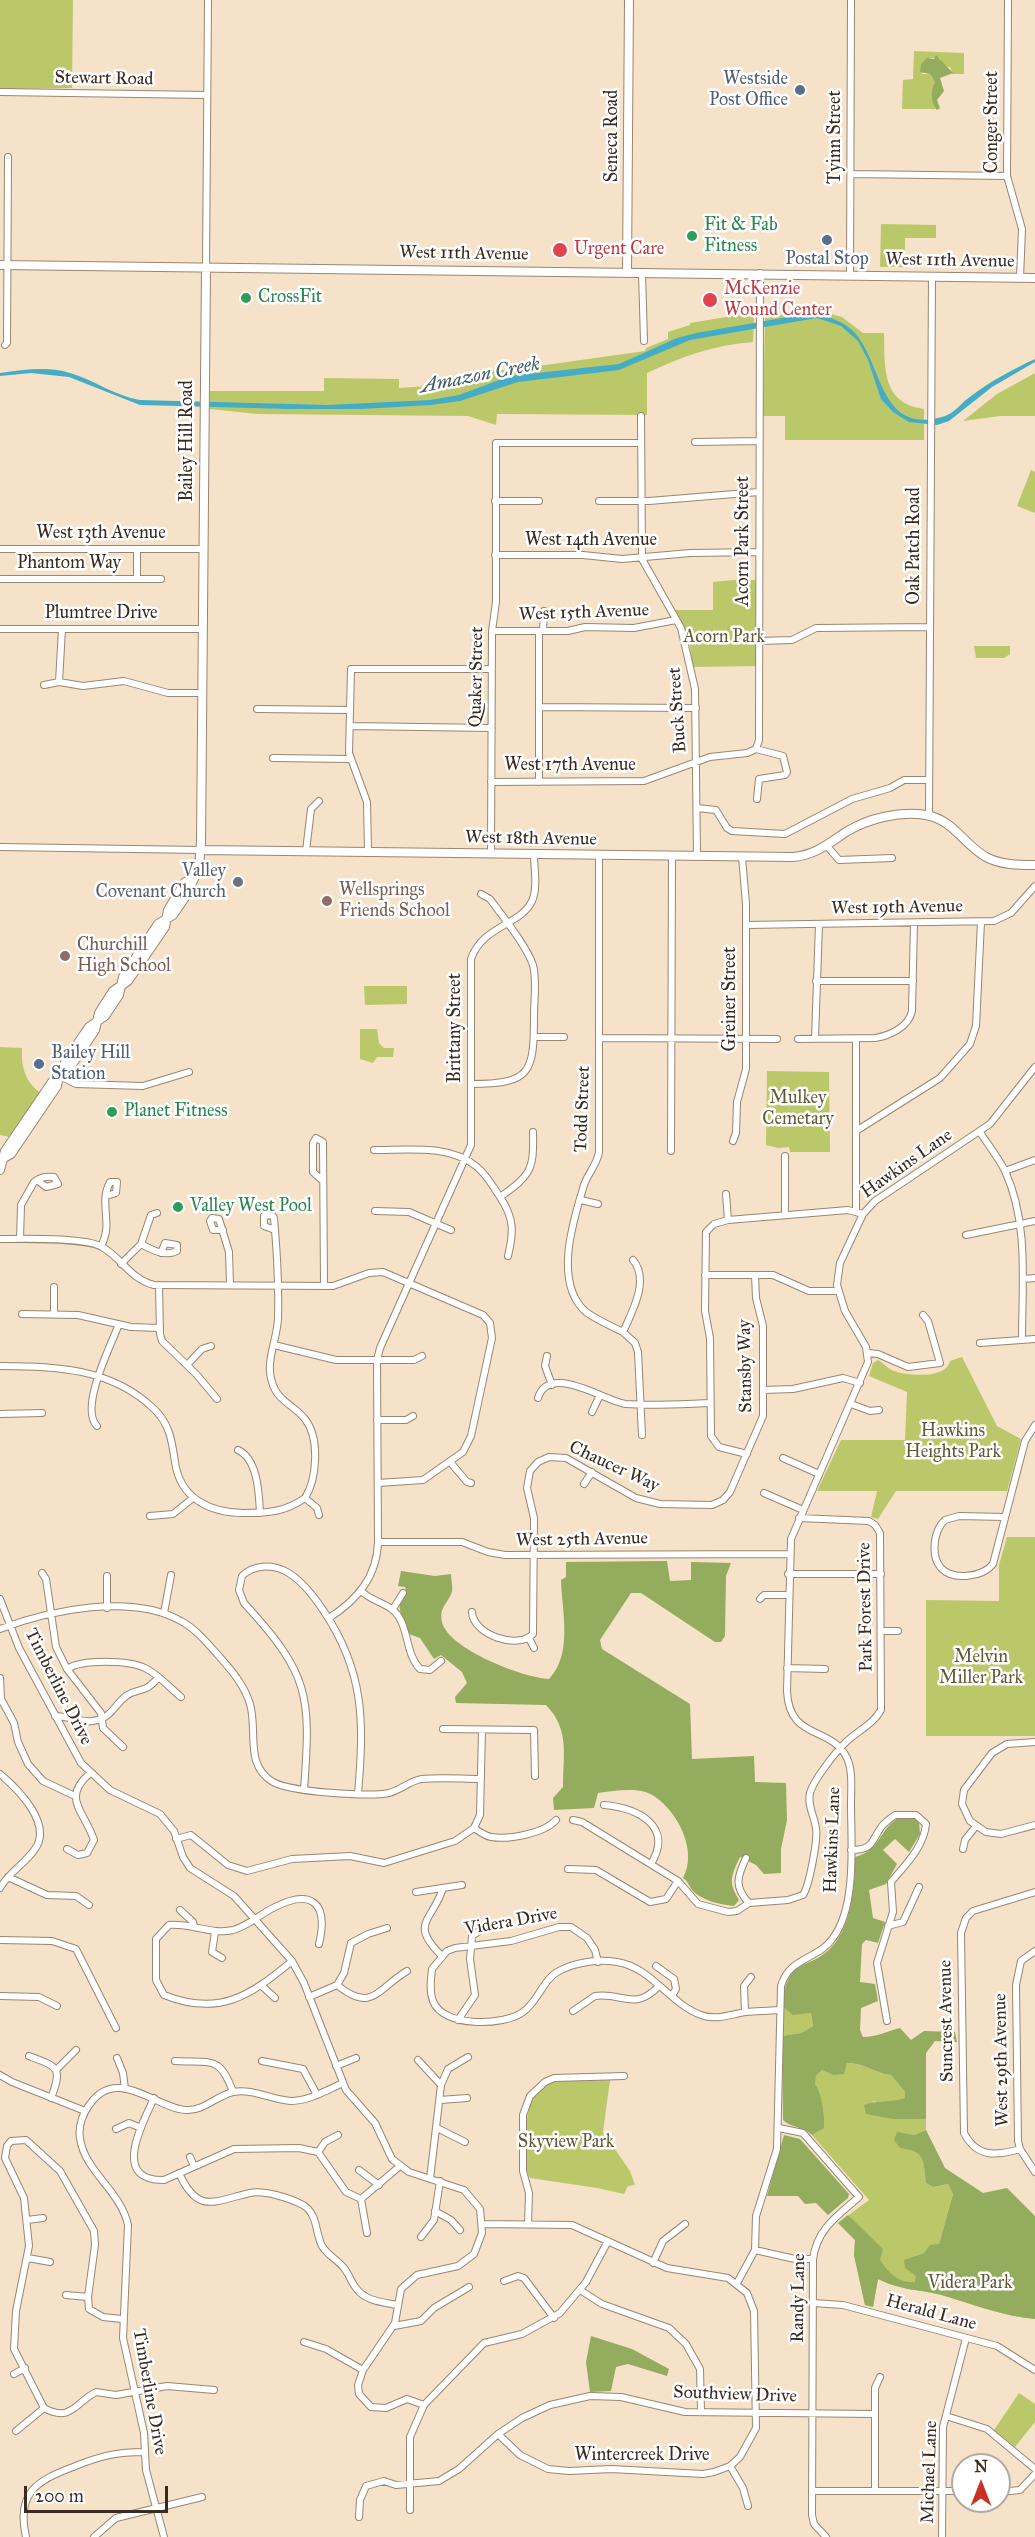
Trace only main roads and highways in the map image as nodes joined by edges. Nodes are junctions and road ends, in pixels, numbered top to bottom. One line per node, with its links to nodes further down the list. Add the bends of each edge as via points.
1 (629, 0): 4 (main road, Seneca Road)
2 (4, 265): 3 (main road, West 11th Avenue)
3 (206, 267): 4 (main road, West 11th Avenue); 6 (main road, Bailey Hill Road)
4 (627, 272): 5 (main road, West 11th Avenue)
5 (1035, 278)
6 (201, 850): 7 (main road, West 18th Avenue, via 801,856 827,846 854,828 901,814 928,815 950,824 977,851 991,859); 8 (main road, Bailey Hill Road, via 192,882 185,882 166,920 158,924 123,977 122,985 113,991 101,1010 97,1023 89,1027 65,1062 66,1068 52,1082)
7 (1035, 865)
8 (2, 1159): 9 (main road, Bailey Hill Road)
9 (0, 1170)

